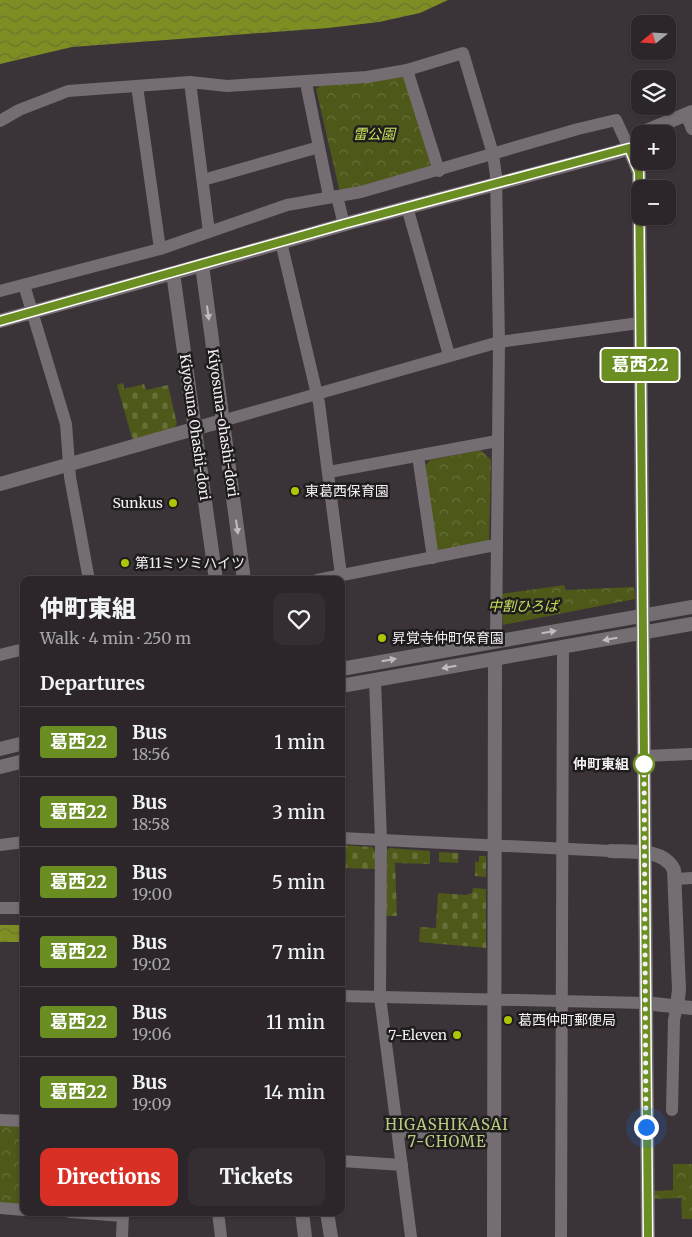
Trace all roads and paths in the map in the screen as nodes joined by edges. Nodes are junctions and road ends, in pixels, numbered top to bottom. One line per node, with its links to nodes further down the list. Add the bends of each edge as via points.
1 (407, 70): 3 (street); 10 (street, via 463,53); 11 (street)
2 (190, 82): 3 (street, via 227,86); 4 (street); 12 (street)
3 (306, 82): 8 (street)
4 (137, 86): 6 (street, via 68,91); 19 (street)
5 (689, 113): 7 (street); 9 (street, via 639,134)
6 (0, 121)
7 (692, 129)
8 (319, 147): 12 (street); 14 (street)
9 (629, 148): 10 (street, via 616,120); 13 (street); 26 (street, via 639,172)
10 (493, 154): 11 (street); 13 (street)
11 (439, 171): 14 (street, via 361,192)
12 (203, 180): 17 (street)
13 (496, 183): 15 (street); 27 (street)
14 (333, 196): 16 (street); 17 (street, via 287,205)
15 (407, 207): 16 (street); 28 (street)
16 (344, 224): 18 (street)
17 (209, 232): 19 (street)
18 (281, 242): 20 (street); 29 (street)
19 (160, 249): 22 (street)
20 (202, 265): 21 (street); 30 (street, Kiyosuna-ohashi-dori, one-way to 30)
21 (173, 273): 24 (street); 31 (street, Kiyosuna Ohashi-dori)
22 (24, 285): 23 (street); 24 (street)
23 (0, 291)
24 (32, 312): 25 (street); 34 (street, via 66,424)
25 (0, 321)
26 (639, 323): 27 (street); 45 (street)
27 (498, 342): 28 (street); 32 (street)
28 (449, 355): 29 (street)
29 (317, 394): 30 (street); 35 (street)
30 (222, 421): 31 (street); 42 (street, Kiyosuna-ohashi-dori, one-way to 42)
31 (196, 428): 34 (street); 41 (street, Kiyosuna Ohashi-dori)
32 (497, 441): 33 (street); 37 (street)
33 (418, 456): 35 (street); 38 (street)
34 (70, 465): 36 (street); 40 (street)
35 (329, 472): 39 (street)
36 (0, 484)
37 (495, 545): 38 (street); 48 (street)
38 (433, 558): 39 (street)
39 (341, 575): 43 (street)
40 (88, 576)
41 (215, 576)
42 (243, 576)
43 (336, 576)
44 (692, 607): 45 (street)
45 (643, 615): 47 (street); 48 (street, one-way to 45)
46 (692, 624): 47 (street)
47 (644, 633): 49 (street, one-way to 49); 59 (street)
48 (496, 641): 53 (street, one-way to 48)
49 (563, 647): 52 (street); 67 (street)
50 (20, 649): 51 (street)
51 (0, 655)
52 (495, 659): 54 (street, one-way to 54); 66 (street)
53 (345, 668)
54 (375, 680): 55 (street); 63 (street)
55 (345, 685)
56 (20, 744): 57 (street)
57 (0, 749)
58 (692, 754): 59 (street)
59 (644, 756): 69 (street)
60 (20, 762): 61 (street)
61 (0, 767)
62 (345, 838): 63 (street)
63 (381, 840): 66 (street); 75 (street)
64 (20, 842): 65 (street)
65 (0, 845)
66 (494, 846): 67 (street); 76 (street)
67 (562, 849): 68 (street); 77 (street)
68 (611, 851): 69 (street)
69 (644, 853): 71 (street, via 670,862); 78 (street)
70 (692, 878): 71 (street)
71 (676, 879): 79 (street, via 680,990)
72 (0, 908): 73 (street)
73 (20, 908)
74 (345, 996): 75 (street)
75 (380, 997): 76 (street); 84 (street)
76 (494, 1000): 77 (street); 85 (street)
77 (561, 1001): 78 (street); 100 (street)
78 (644, 1003): 79 (street); 101 (street)
79 (677, 1006): 80 (street); 81 (street)
80 (692, 1008)
81 (672, 1110)
82 (0, 1120): 83 (street)
83 (20, 1121)
84 (398, 1132): 85 (street); 87 (street)
85 (494, 1139): 99 (street)
86 (345, 1161): 87 (street)
87 (402, 1165): 98 (street)
88 (0, 1208): 89 (street)
89 (20, 1210)
90 (123, 1216): 94 (street)
91 (218, 1216): 95 (street)
92 (302, 1216): 96 (street)
93 (328, 1216): 97 (street)
94 (122, 1237)
95 (221, 1237)
96 (305, 1237)
97 (331, 1237)
98 (410, 1237)
99 (494, 1237)
100 (560, 1237)
101 (648, 1237)

